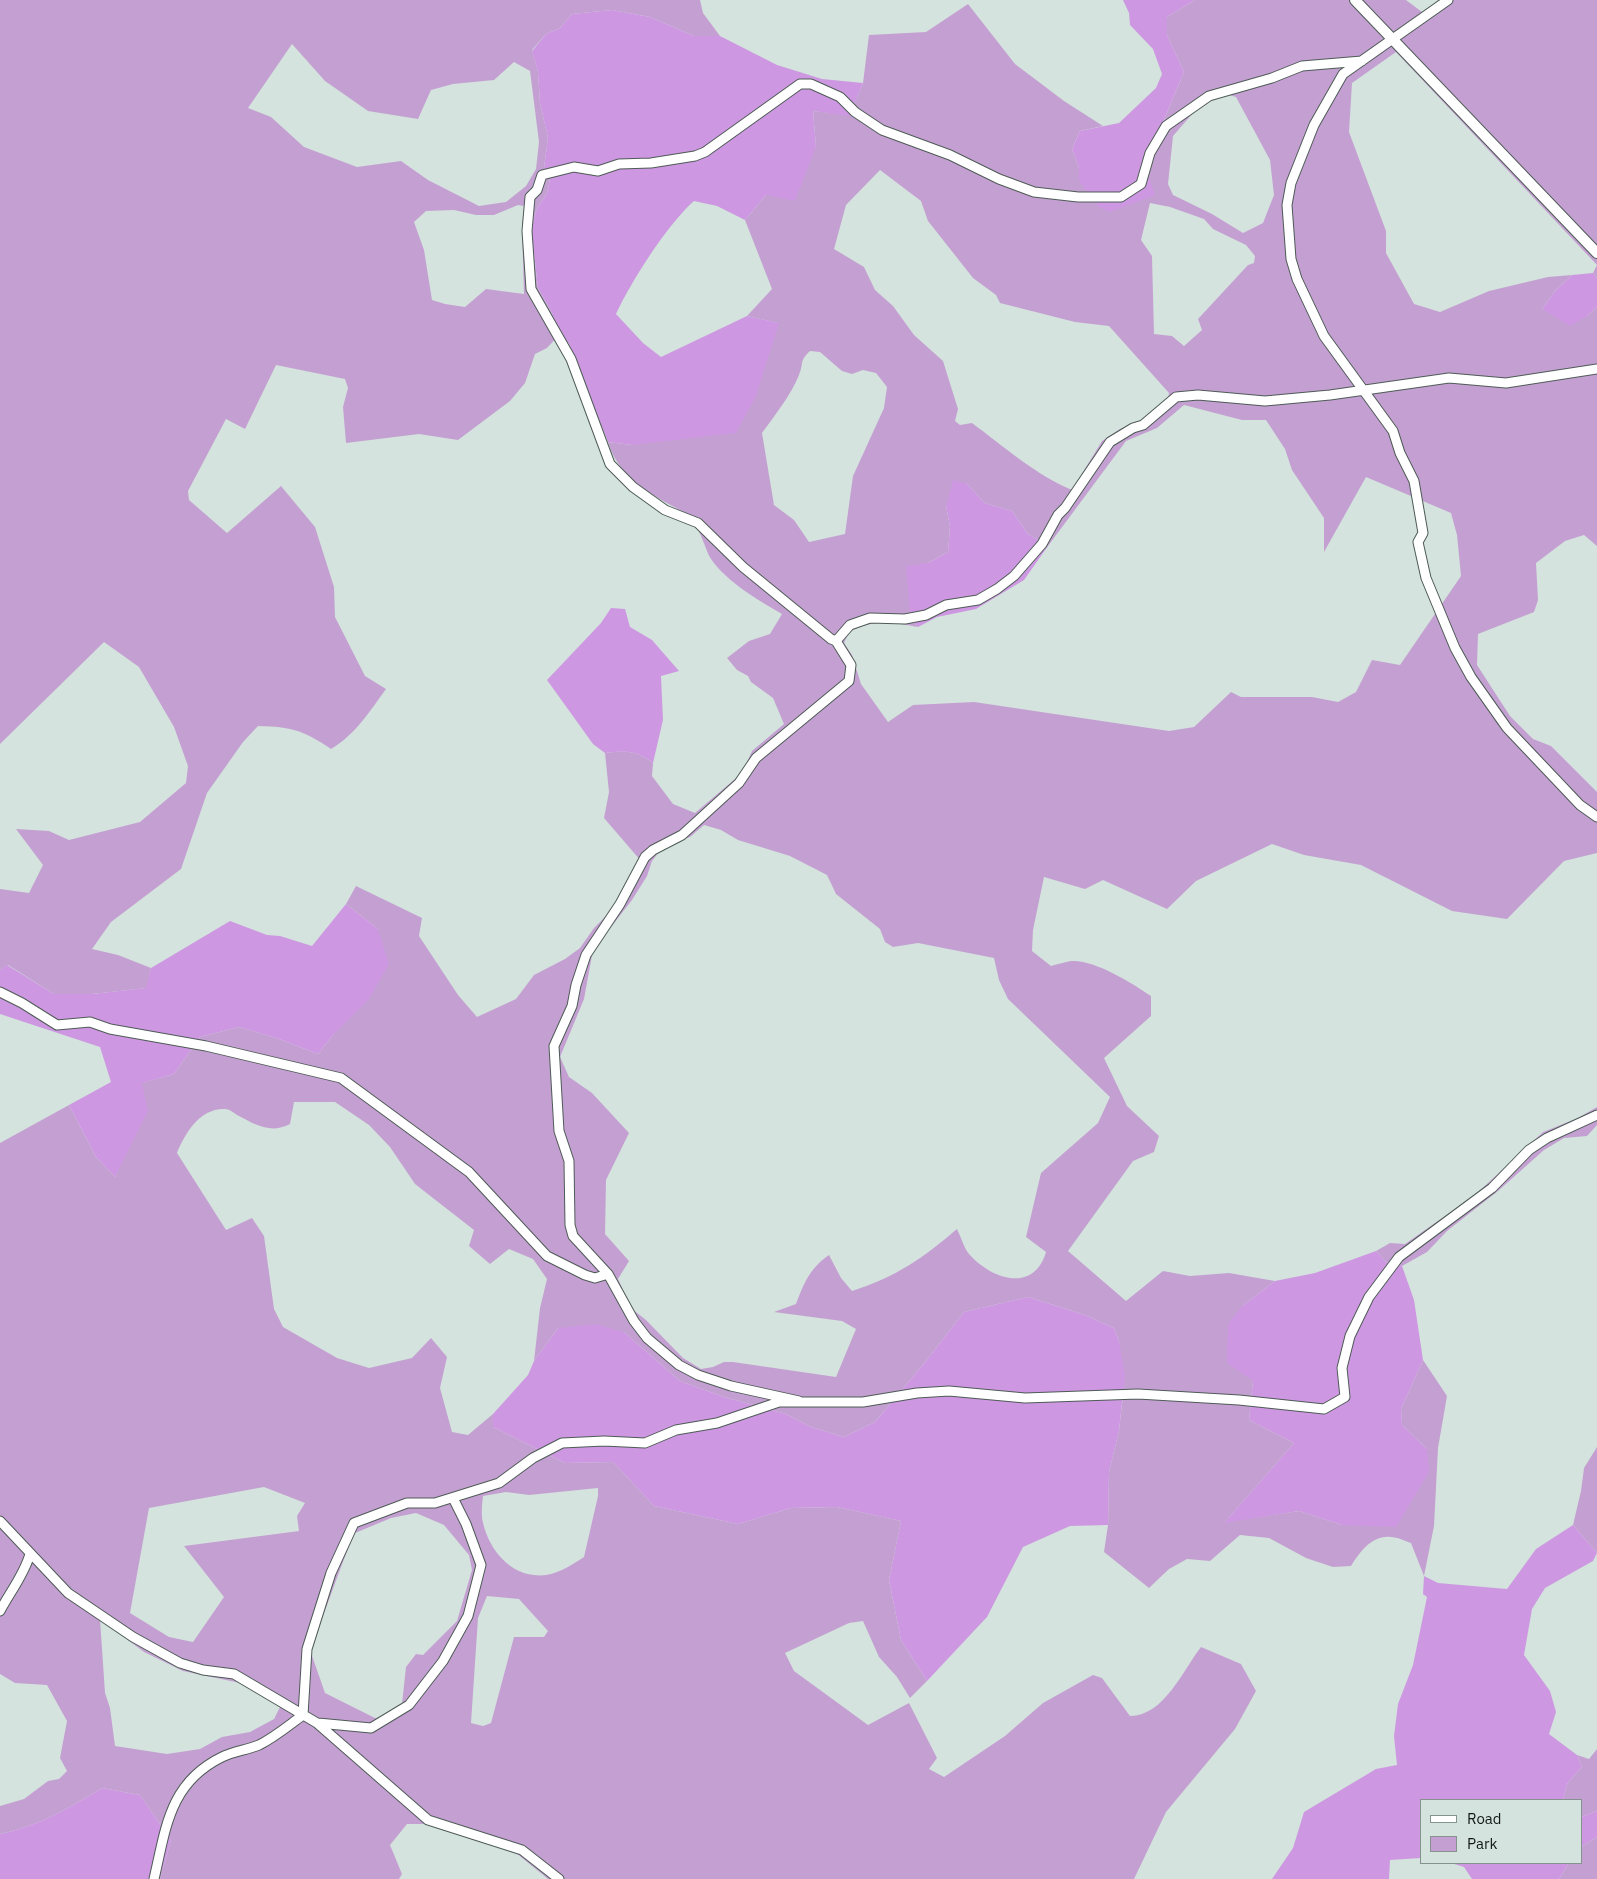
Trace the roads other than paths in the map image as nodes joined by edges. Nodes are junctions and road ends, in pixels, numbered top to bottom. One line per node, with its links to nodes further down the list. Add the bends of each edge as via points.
1 (1355, 0): 3 (street)
2 (1448, 0): 3 (street)
3 (1395, 39): 4 (street); 5 (street)
4 (1362, 61): 7 (street, via 1343,74 1314,125 1291,183 1287,205 1291,258 1297,279 1324,336); 8 (street, via 1302,66 1209,96 1166,126 1150,153 1141,184 1121,197 1034,192 950,155 882,130 855,112 840,97 811,84 800,84 695,156 619,164 598,171 574,167 542,175 537,190 530,197 526,231 531,289 571,359 610,464 632,487 665,510 698,523 743,567)
5 (1597, 254)
6 (1597, 369): 7 (street, via 1506,383 1449,378)
7 (1364, 390): 8 (street, via 1265,401 1198,395 1176,397 1143,425 1110,442 1058,515 1042,544 1014,576 997,589 978,600 946,605 926,615 905,620 870,618 850,625); 9 (street, via 1393,431 1414,481 1423,533 1418,542 1426,578 1455,648 1507,728 1580,804)
8 (836, 640): 12 (street, via 851,665 849,681 756,758 739,783 682,835 645,857 620,904 586,955 572,1006 554,1046 558,1130 570,1161 570,1225 573,1236)
9 (1597, 817)
10 (0, 992): 12 (street, via 57,1025 90,1022 341,1078 469,1172 548,1256 585,1275 595,1278)
11 (1597, 1115): 13 (street, via 1529,1150 1492,1188 1398,1257 1368,1297 1350,1336 1342,1368 1345,1397 1324,1409 1138,1394 1025,1398 949,1391 863,1402)
12 (608, 1274): 13 (street, via 647,1338 679,1365 732,1386)
13 (799, 1401): 14 (street, via 779,1402 717,1423 676,1430 645,1443 562,1444 533,1458 499,1483)
14 (452, 1498): 18 (street, via 435,1503 407,1503 354,1523 331,1573 307,1649); 19 (street, via 466,1524 481,1565 468,1616 442,1661 408,1705 370,1728)
15 (0, 1521): 16 (street)
16 (30, 1554): 17 (street, via 26,1570); 18 (street, via 68,1593 133,1637 180,1663 234,1674)
17 (0, 1611)
18 (303, 1714): 19 (street); 20 (street, via 259,1745 223,1756 188,1780 174,1804)
19 (317, 1723): 21 (street, via 428,1820 522,1850)
20 (154, 1879)
21 (559, 1879)

